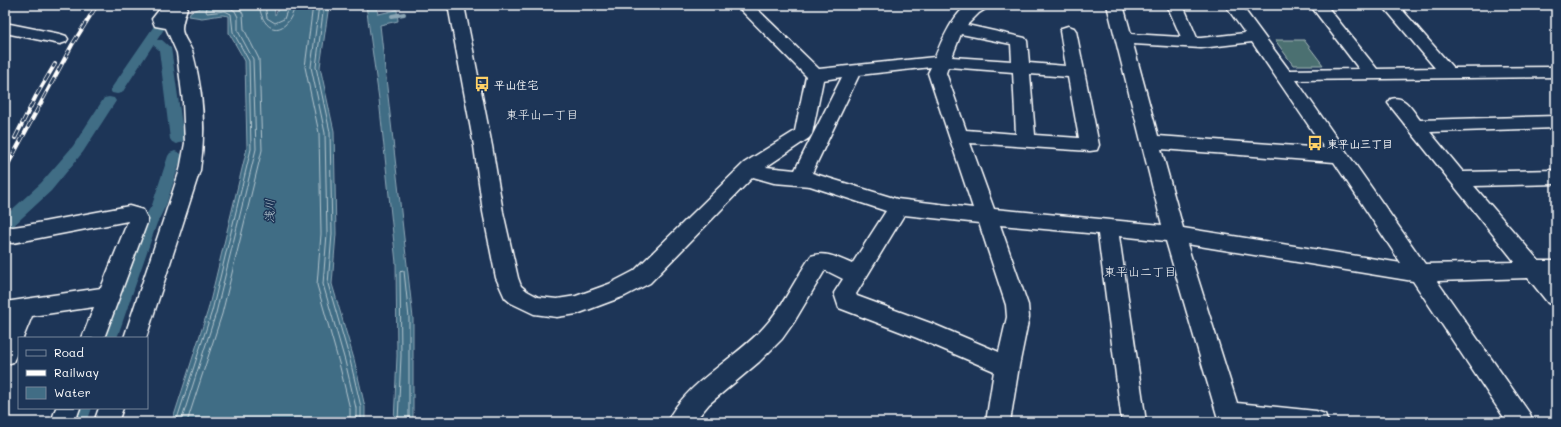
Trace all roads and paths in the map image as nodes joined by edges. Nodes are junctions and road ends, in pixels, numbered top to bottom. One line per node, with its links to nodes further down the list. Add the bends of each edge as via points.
1 (456, 5): 33 (street, via 507,278 513,292 527,302 557,308 577,305 617,290 642,277)
2 (744, 5): 24 (street)
3 (982, 5): 11 (street)
4 (1115, 5): 14 (street)
5 (1175, 5): 16 (street)
6 (1233, 5): 13 (street)
7 (1318, 5): 23 (street)
8 (1390, 5): 22 (street)
9 (176, 12): 50 (street, via 174,30 185,54 194,110 194,152)
10 (5, 28): 15 (street)
11 (956, 28): 17 (street); 18 (street, via 1019,41)
12 (1068, 31): 20 (street)
13 (1256, 37): 16 (street); 25 (street)
14 (1124, 39): 16 (street); 31 (street)
15 (60, 40)
16 (1191, 42)
17 (942, 61): 18 (street); 19 (street); 29 (street, via 938,73)
18 (1020, 68): 20 (street); 30 (street)
19 (851, 72): 24 (street); 35 (street, via 850,79)
20 (1076, 72): 30 (street, via 1090,145)
21 (1556, 72): 22 (street)
22 (1448, 73): 23 (street)
23 (1372, 74): 25 (street)
24 (815, 75): 33 (street, via 803,134)
25 (1284, 75): 32 (street)
26 (1398, 103): 28 (street)
27 (1556, 122): 28 (street)
28 (1416, 126): 36 (street)
29 (959, 136): 30 (street); 38 (street)
30 (1026, 140)
31 (1151, 142): 32 (street); 41 (street)
32 (1339, 156): 44 (street)
33 (751, 168): 35 (street, via 769,177)
34 (1556, 177): 36 (street)
35 (800, 178): 37 (street, via 814,180)
36 (1458, 179): 42 (street)
37 (899, 207): 38 (street); 45 (street)
38 (988, 216): 39 (street); 52 (street, via 1017,305 1018,316)
39 (1107, 227): 41 (street); 60 (street)
40 (5, 234): 46 (street, via 27,233 128,213 136,215 138,220)
41 (1174, 234): 44 (street); 55 (street)
42 (1534, 269): 43 (street); 44 (street); 47 (street)
43 (1556, 269)
44 (1419, 273): 62 (street)
45 (855, 275): 52 (street, via 845,293 847,302 925,331); 58 (street, via 827,262 818,262 775,331 703,394)
46 (108, 296): 48 (street); 49 (street)
47 (1556, 297)
48 (15, 309): 51 (street)
49 (92, 337)
50 (135, 337)
51 (5, 355)
52 (1007, 366): 59 (street)
53 (68, 409): 56 (street)
54 (111, 409): 57 (street)
55 (1230, 417): 61 (street)
56 (63, 422)
57 (106, 422)
58 (679, 422)
59 (998, 422)
60 (1134, 422)
61 (1316, 422)
62 (1521, 422)

